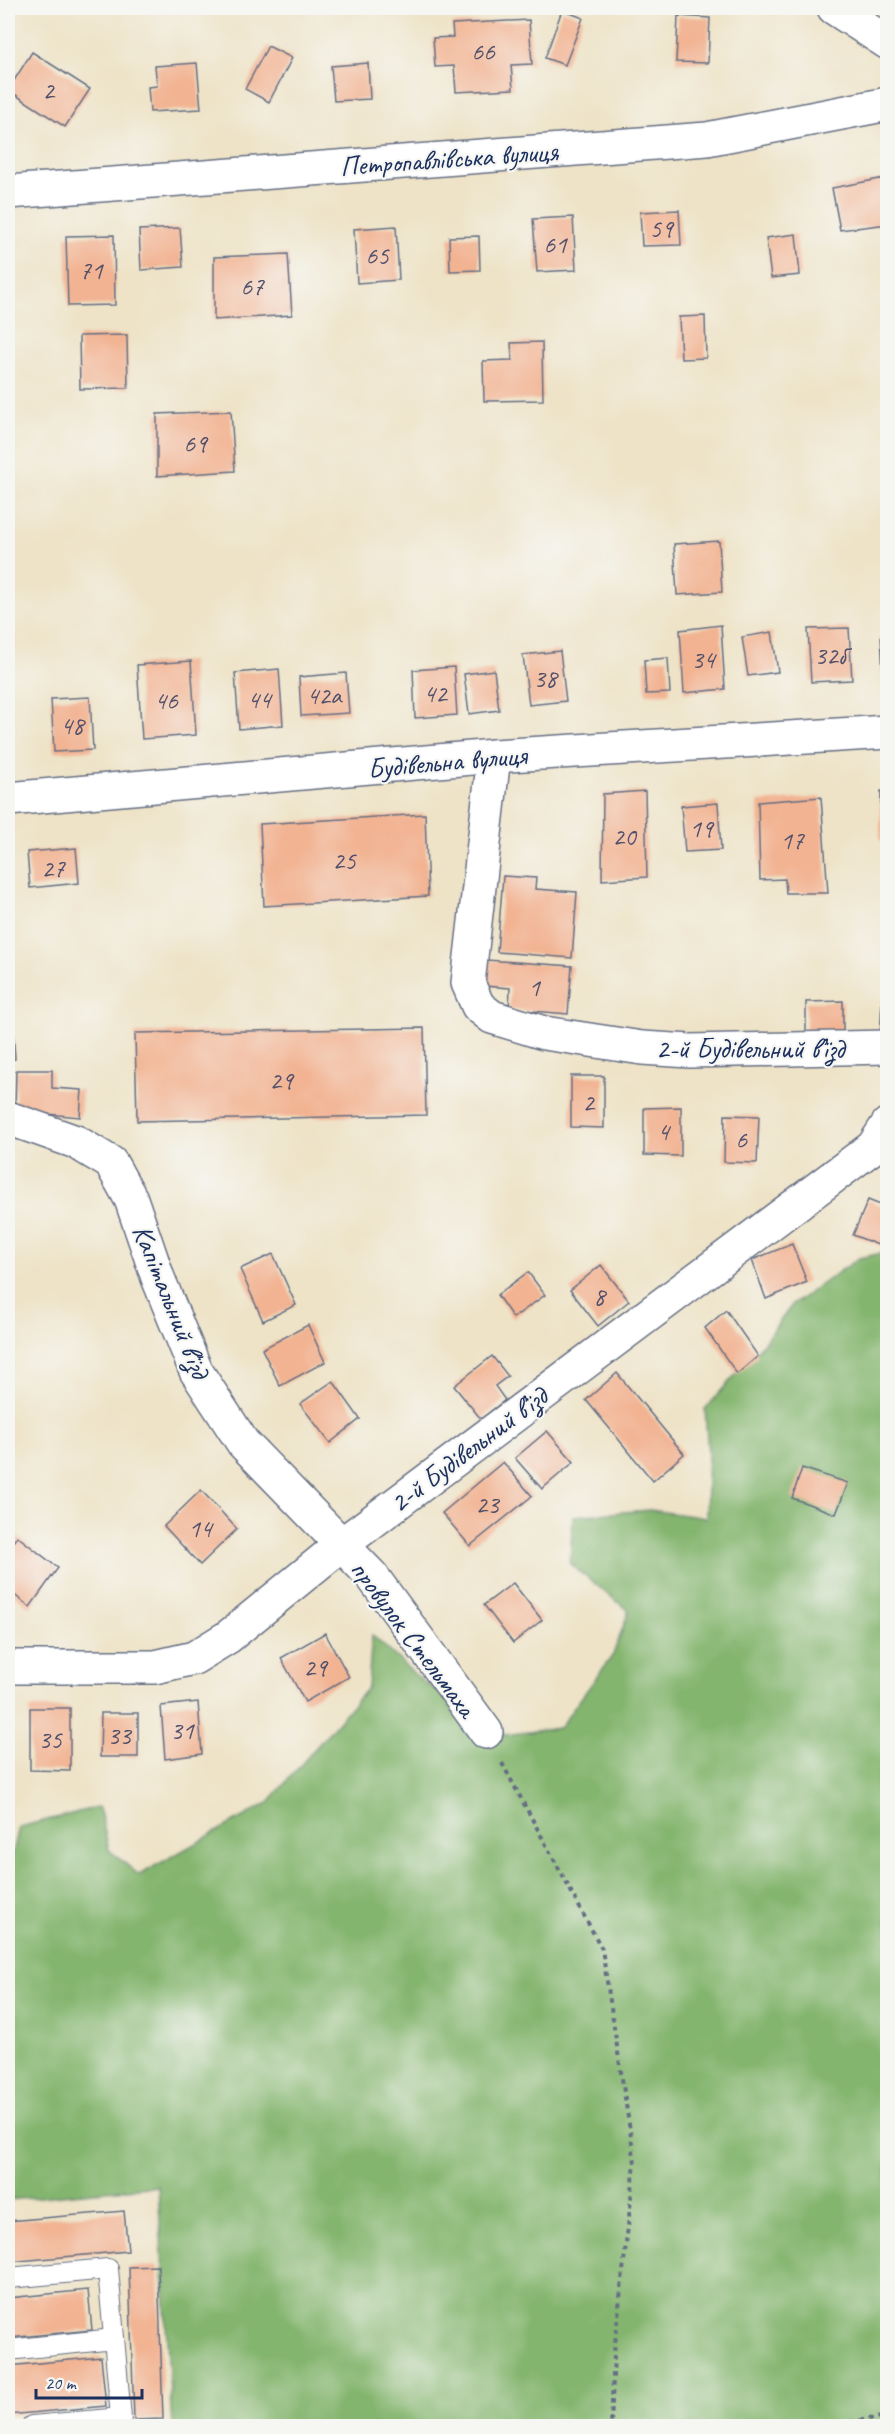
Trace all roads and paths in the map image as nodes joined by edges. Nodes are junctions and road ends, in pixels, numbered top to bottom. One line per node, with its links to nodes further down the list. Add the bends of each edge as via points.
1 (834, 8): 2 (street)
2 (879, 28)
3 (888, 104): 4 (street, Петропавлівська вулиця, via 707,139)
4 (8, 192)
5 (888, 732): 6 (street, Будівельна вулиця)
6 (494, 756): 7 (street, Будівельна вулиця); 8 (street, 2-й Будівельний в’їзд, via 468,983 478,1006 492,1017 544,1033 654,1049)
7 (8, 799)
8 (888, 1047)
9 (8, 1118): 11 (street, Капітальний в'їзд, via 76,1142 111,1163 131,1199 196,1371 243,1443)
10 (888, 1124): 11 (street, 2-й Будівельний в’їзд, via 873,1147)
11 (341, 1545): 12 (street, 2-й Будівельний в’їзд, via 228,1637 194,1659 155,1667); 13 (street, провулок Стельмаха, via 372,1576)
12 (8, 1667)
13 (486, 1732): 19 (path, via 602,1949 635,2163 614,2352)
14 (8, 2278): 15 (lane, via 108,2269)
15 (114, 2339): 16 (lane); 18 (lane, via 121,2418)
16 (8, 2350)
17 (888, 2416): 20 (path)
18 (32, 2427)
19 (611, 2427)
20 (824, 2427)

